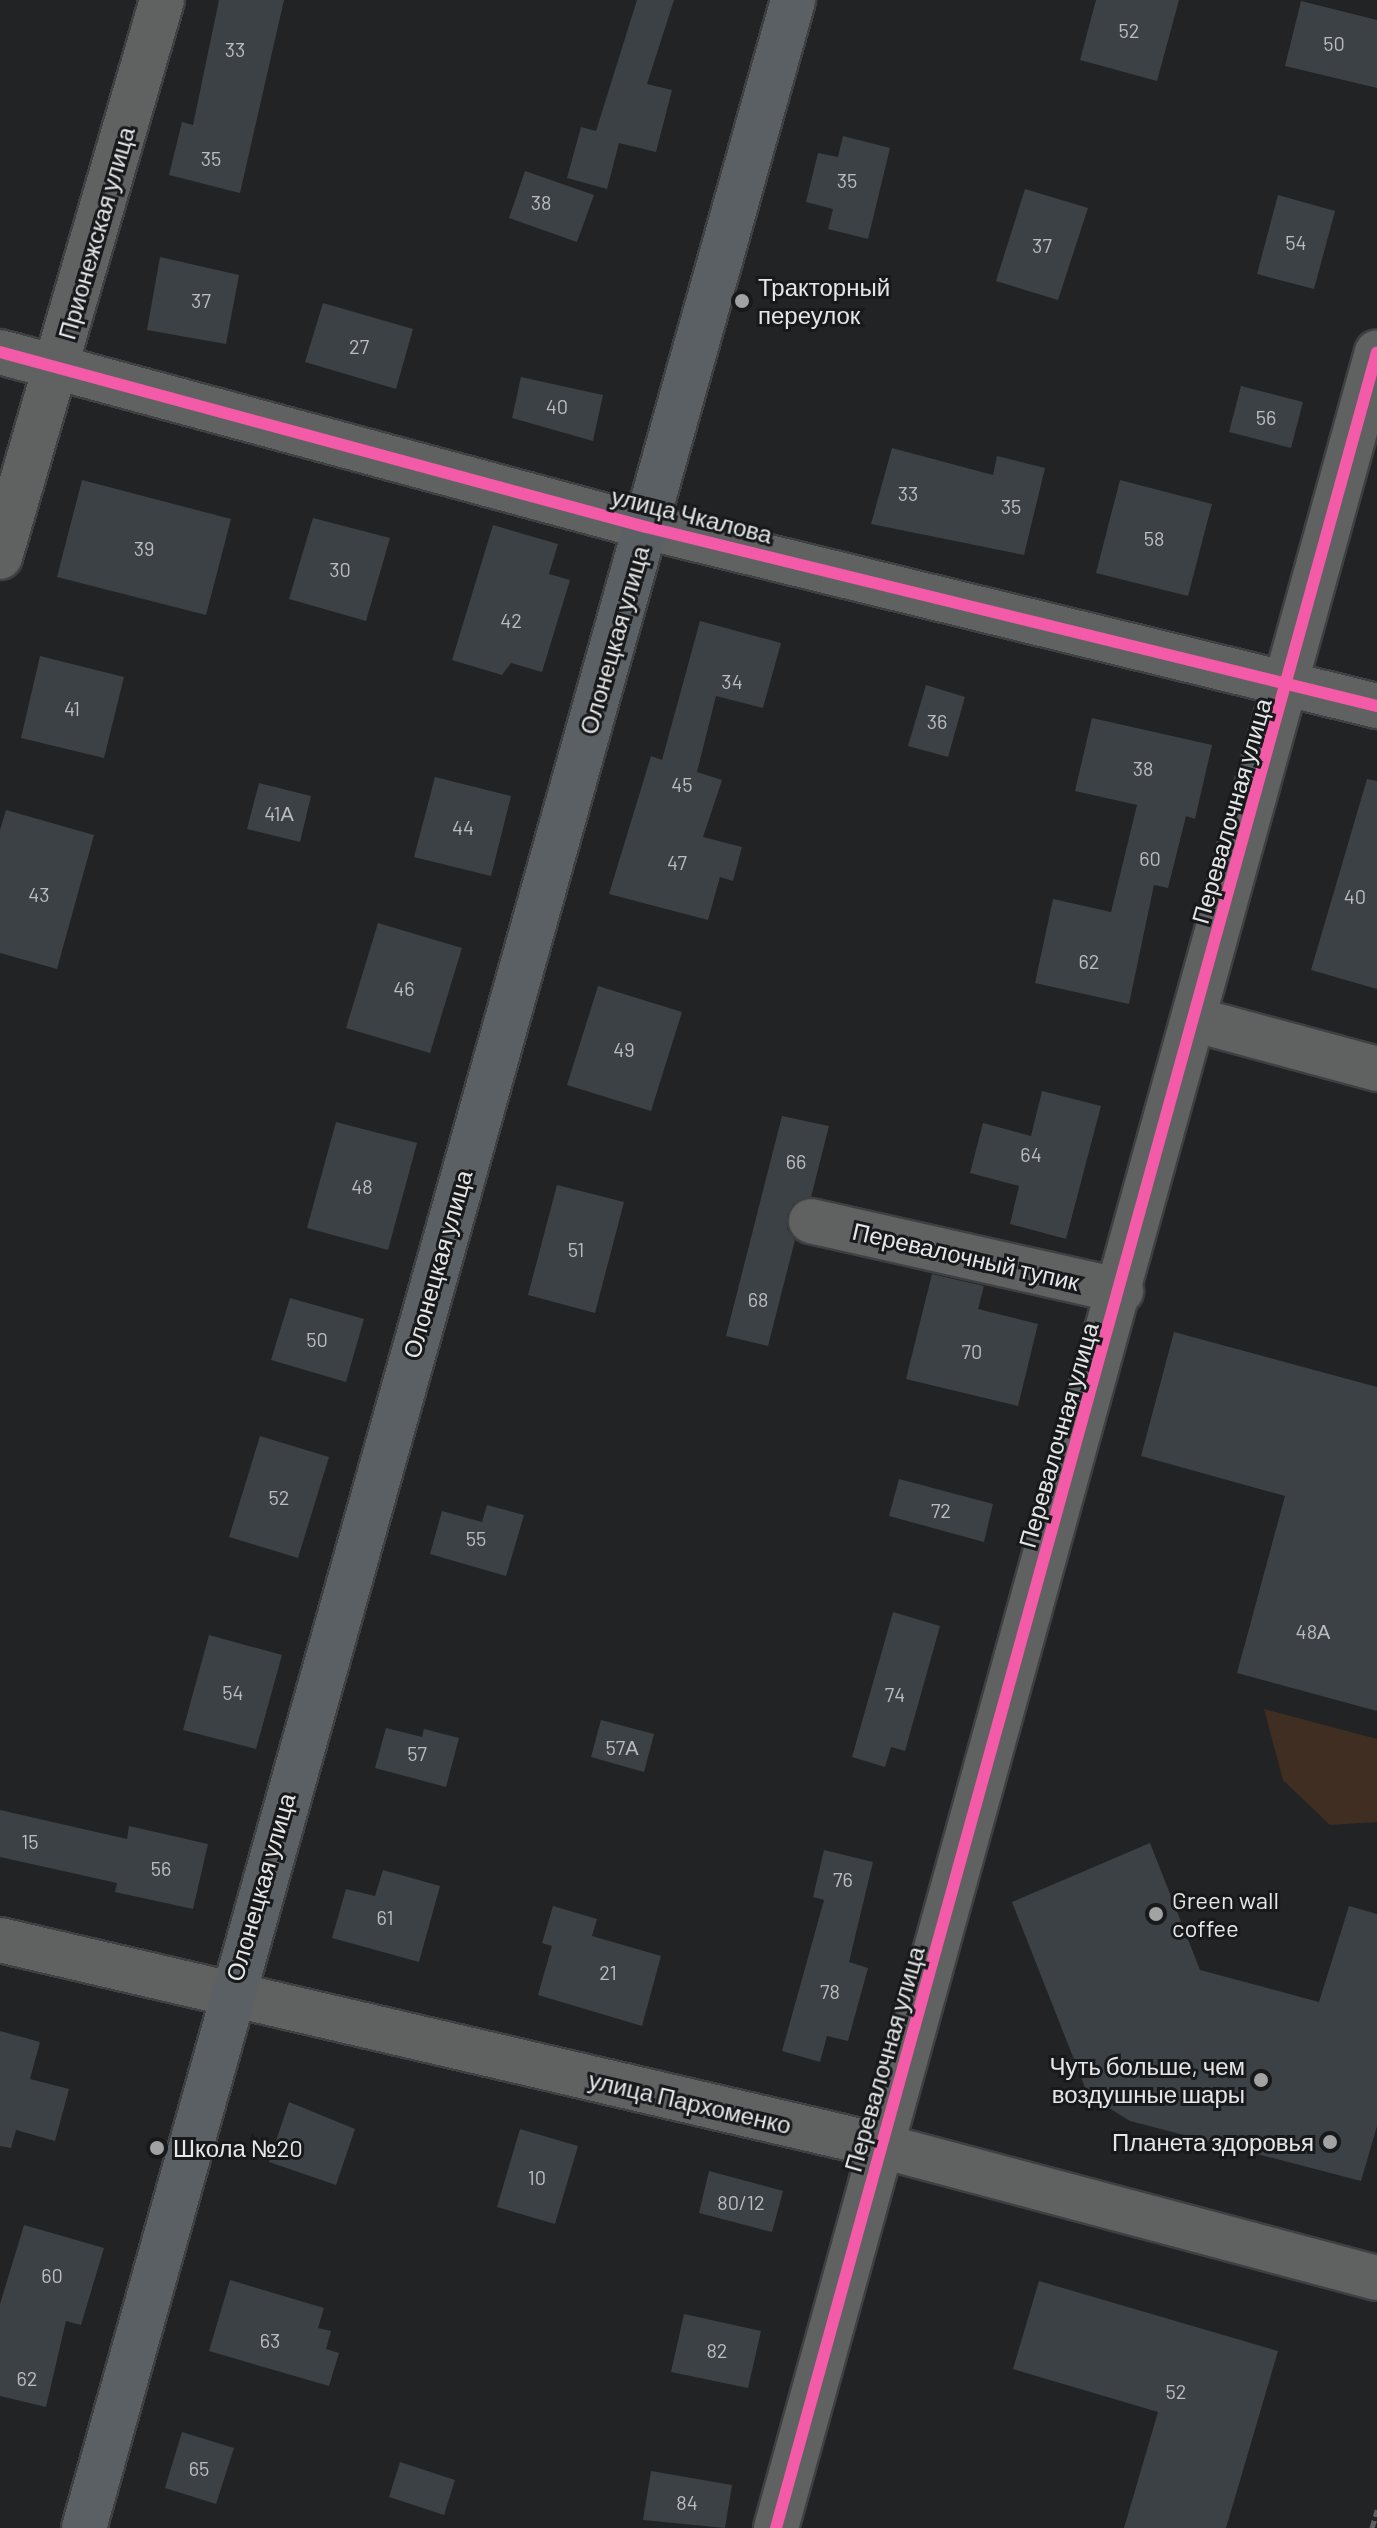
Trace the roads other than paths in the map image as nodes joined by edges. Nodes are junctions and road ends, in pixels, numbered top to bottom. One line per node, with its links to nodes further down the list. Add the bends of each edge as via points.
1 (162, 0): 5 (street, Прионежская улица)
2 (793, 0): 6 (main road, Олонецкая улица)
3 (0, 352): 5 (street, улица Чкалова)
4 (1377, 352): 8 (street, Перевалочная улица)
5 (58, 367): 6 (street, улица Чкалова); 7 (street, Прионежская улица)
6 (646, 527): 8 (street, улица Чкалова); 15 (main road, Олонецкая улица)
7 (0, 557)
8 (1289, 684): 9 (street, улица Чкалова); 10 (street, Перевалочная улица)
9 (1377, 706)
10 (1196, 1020): 11 (street); 13 (street, Перевалочная улица)
11 (1377, 1069)
12 (811, 1221): 13 (street, Перевалочный тупик)
13 (1121, 1291): 16 (street, Перевалочная улица)
14 (0, 1940): 15 (street, улица Пархоменко)
15 (229, 1997): 16 (street, улица Пархоменко); 18 (main road, Олонецкая улица)
16 (882, 2146): 17 (street, улица Пархоменко); 19 (street, Перевалочная улица)
17 (1377, 2278)
18 (84, 2528)
19 (776, 2528)

